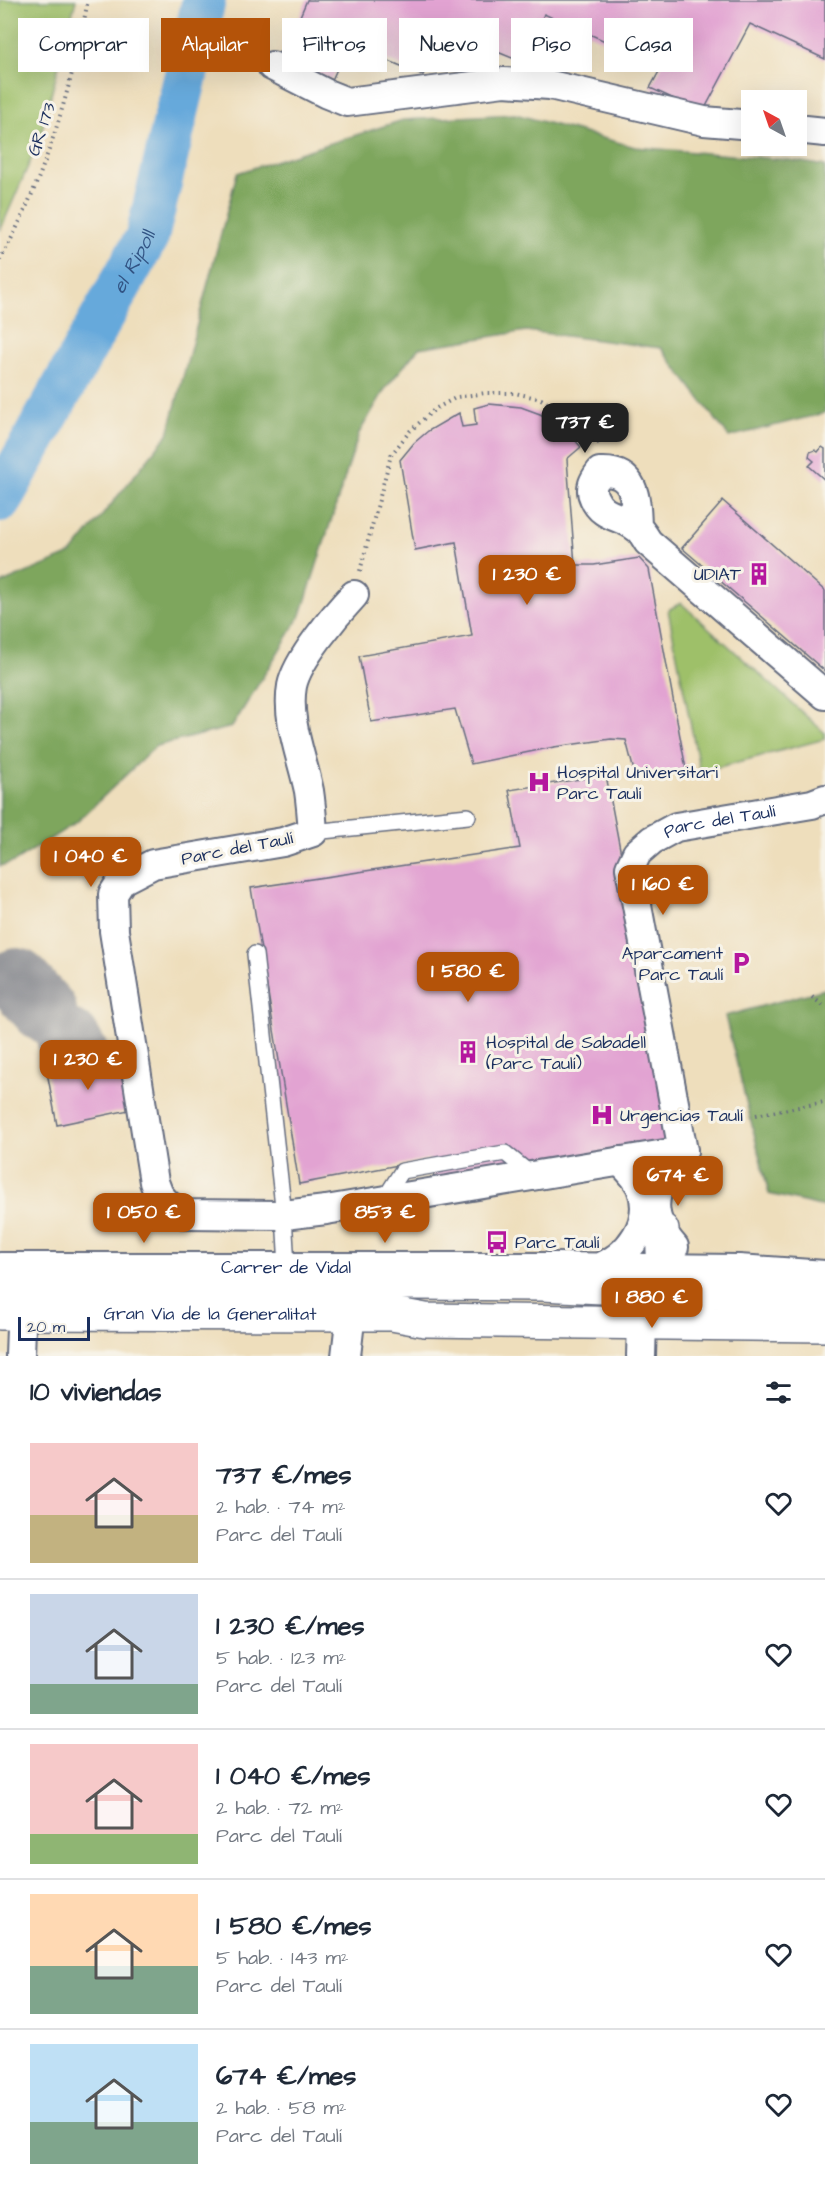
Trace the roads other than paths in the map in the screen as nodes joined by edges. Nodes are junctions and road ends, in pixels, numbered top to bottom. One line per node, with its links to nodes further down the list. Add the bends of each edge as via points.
1 (272, 66): 2 (street, via 347,102 504,82 550,85 704,121)
2 (741, 124)
3 (807, 130): 4 (street)
4 (825, 132)
5 (637, 527): 5 (street, via 629,482 613,471 600,472 593,481 592,494 597,505); 7 (street, via 648,542)
6 (354, 595): 10 (street, Parc del Taulí, via 330,621 292,685 294,727 309,792)
7 (825, 695)
8 (825, 800): 12 (street, Parc del Taulí, via 676,827 637,853 630,868)
9 (468, 816): 10 (lane)
10 (313, 832): 14 (street, Parc del Taulí, via 283,842 153,864 122,880 113,894 114,931 159,1195 184,1214)
11 (255, 954): 14 (lane)
12 (683, 1151): 13 (street, Parc del Taulí); 15 (street, via 662,1182 654,1203)
13 (620, 1161): 14 (street, Parc del Taulí); 18 (street, via 641,1186 645,1214 640,1233)
14 (284, 1215): 17 (lane)
15 (662, 1230): 19 (street, via 681,1254); 21 (street)
16 (0, 1267): 17 (street, Carrer de Vidal)
17 (287, 1268): 18 (street, Carrer de Vidal)
18 (601, 1268): 21 (street, Carrer de Vidal); 22 (street)
19 (702, 1269): 20 (street, Carrer de Vidal); 21 (street, Carrer de Vidal)
20 (825, 1275)
21 (662, 1279): 22 (street, Gran Via de la Generalitat); 24 (street, Gran Via de la Generalitat); 26 (street, via 647,1304 549,1303)
22 (542, 1284): 25 (street, Gran Via de la Generalitat)
23 (0, 1288): 25 (street, Gran Via de la Generalitat)
24 (825, 1294)
25 (347, 1321): 26 (street, Gran Via de la Generalitat, via 392,1314 425,1320); 28 (street, Gran Via de la Generalitat)
26 (526, 1321): 27 (street, Gran Via de la Generalitat)
27 (642, 1322): 29 (street, Gran Via de la Generalitat); 31 (street)
28 (7, 1323): 30 (street)
29 (825, 1325)
30 (20, 1356)
31 (641, 1356)

